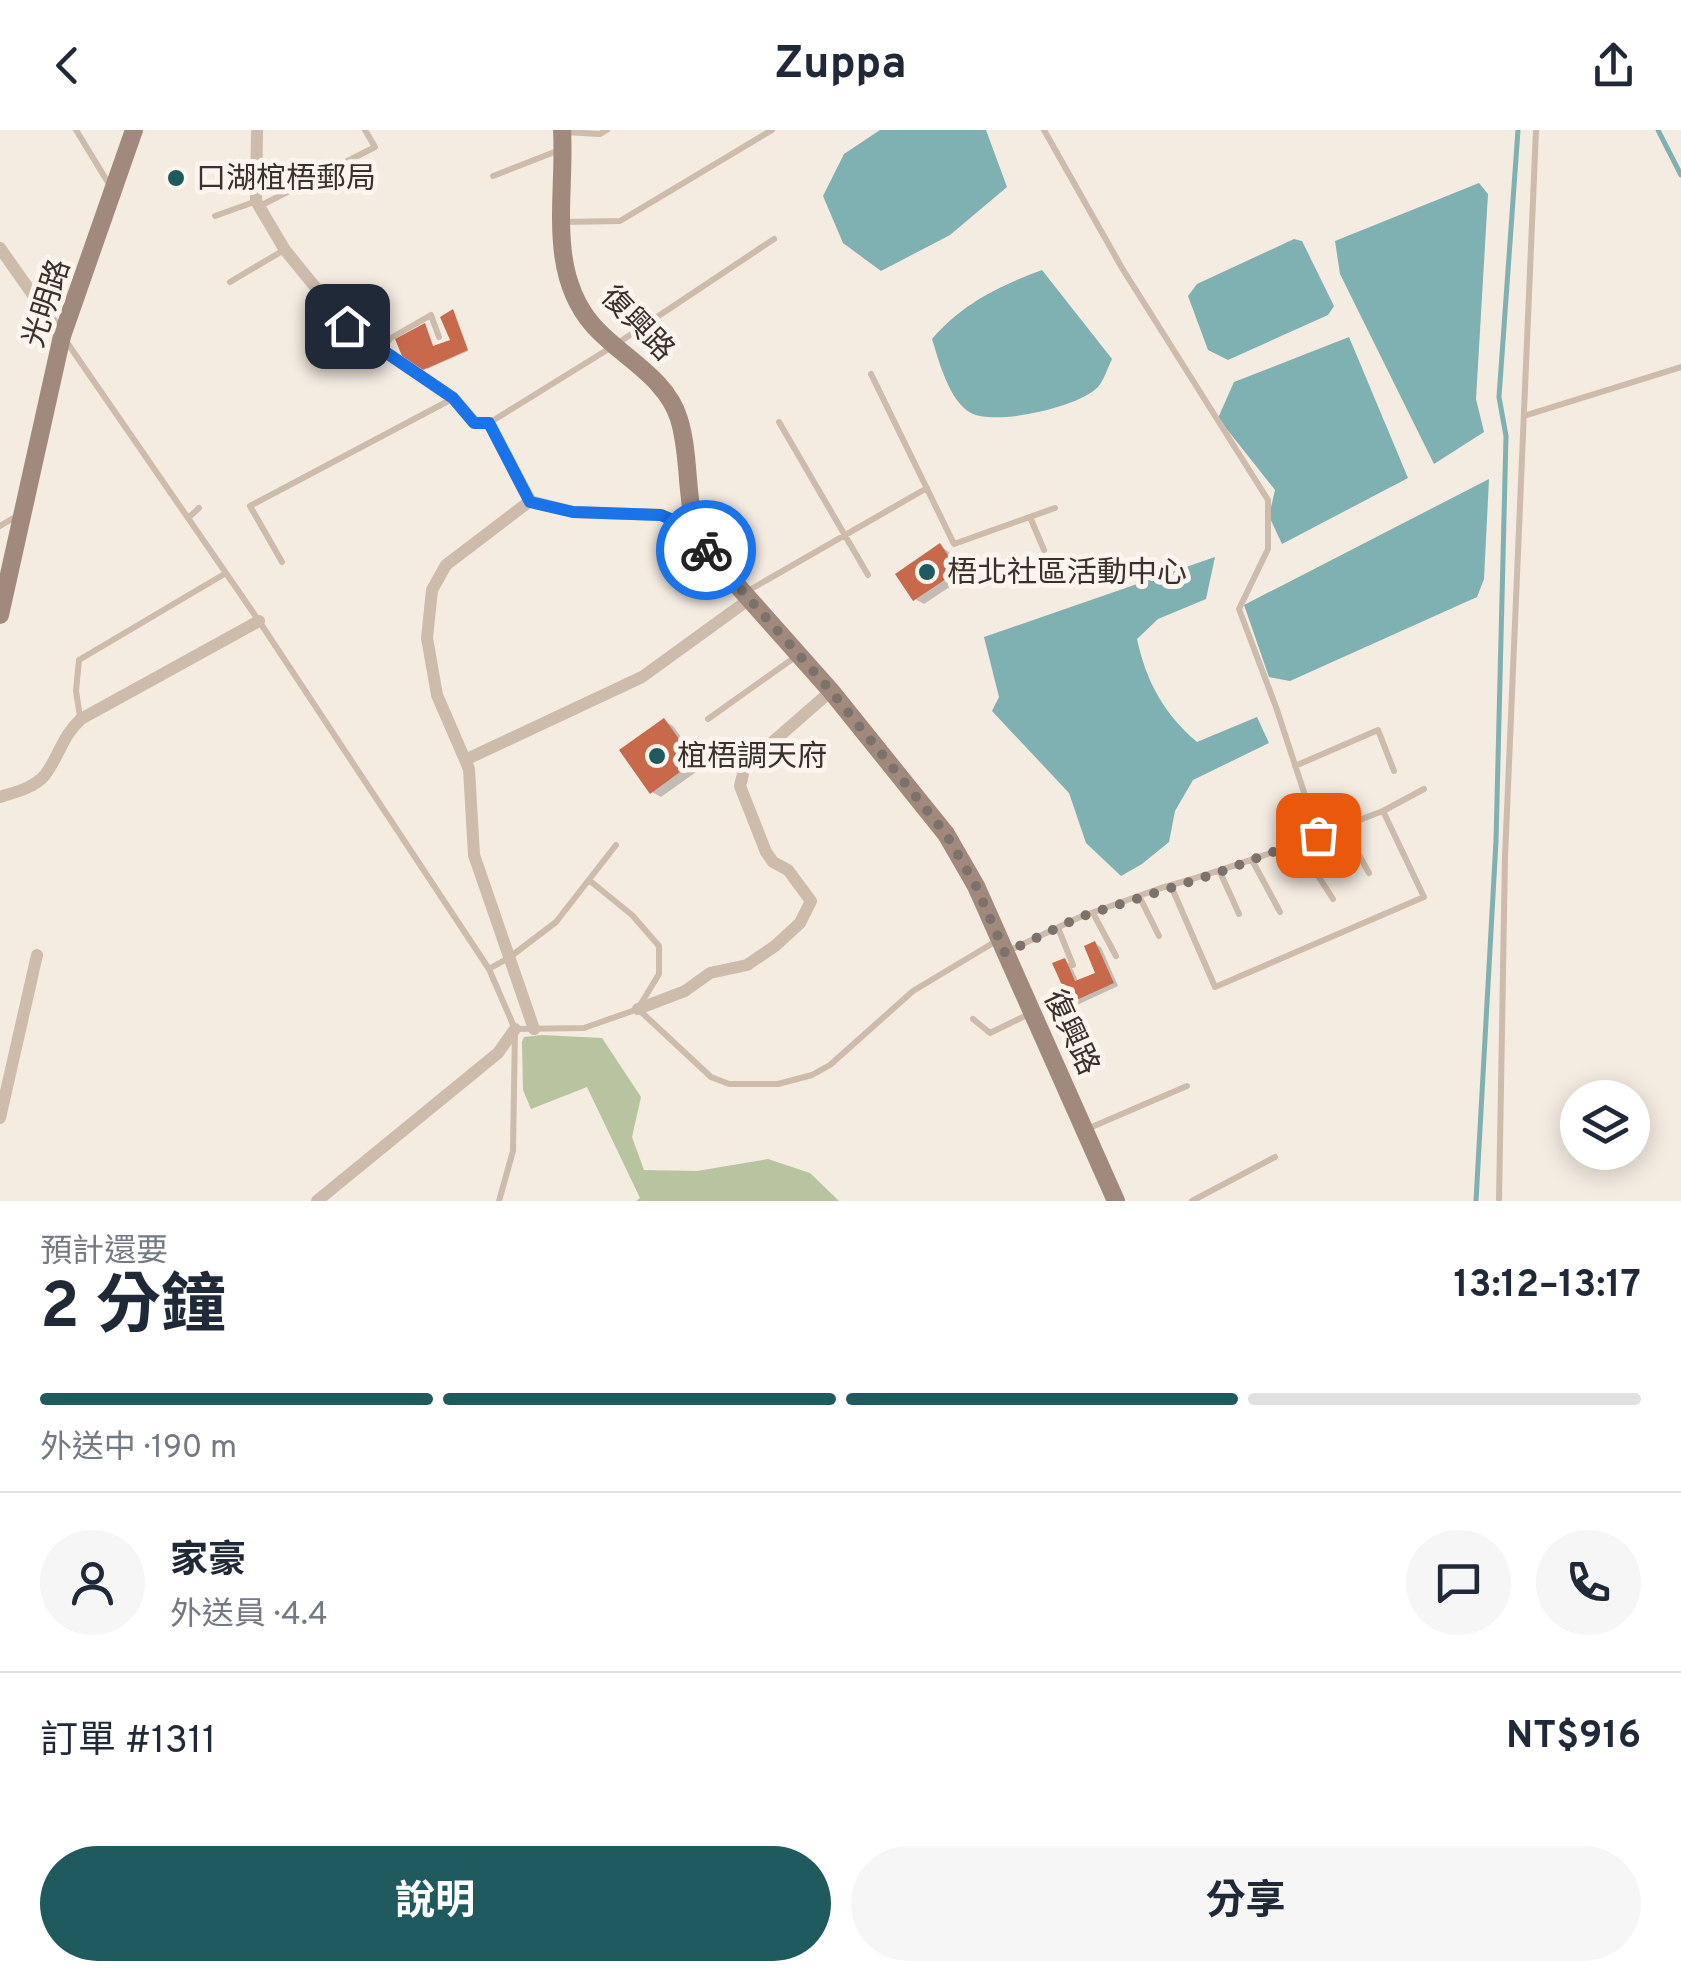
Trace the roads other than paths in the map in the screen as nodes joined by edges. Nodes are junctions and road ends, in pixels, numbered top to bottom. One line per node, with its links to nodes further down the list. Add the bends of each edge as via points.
1 (76, 130): 11 (lane)
2 (134, 130): 11 (street, 光明路)
3 (257, 130): 12 (street)
4 (366, 130): 12 (lane, via 375,147)
5 (607, 130): 9 (lane)
6 (772, 130): 14 (lane, via 620,221)
7 (1044, 130): 52 (lane, via 1268,500 1268,549 1239,609)
8 (1536, 130): 27 (lane)
9 (562, 137): 10 (lane); 14 (street, 復興路)
10 (494, 176)
11 (113, 190): 20 (street, 光明路)
12 (257, 204): 13 (lane); 17 (street)
13 (215, 216)
14 (560, 222): 22 (street, 復興路, via 572,289 590,322)
15 (774, 239): 22 (lane)
16 (0, 248): 18 (street)
17 (285, 250): 19 (lane); 23 (street, via 347,326)
18 (6, 270): 20 (street)
19 (230, 282)
20 (62, 336): 34 (street, 光明路); 36 (lane)
21 (439, 337): 23 (lane, via 431,315)
22 (615, 345): 29 (lane); 38 (street, 復興路, via 664,390 679,418)
23 (381, 350): 26 (street)
24 (1681, 367): 27 (lane)
25 (871, 374): 30 (lane)
26 (453, 398): 29 (street, via 474,423); 41 (lane, via 250,506)
27 (1524, 416): 92 (lane)
28 (779, 422): 39 (lane)
29 (489, 423): 31 (street)
30 (927, 488): 35 (lane, via 954,544); 39 (lane)
31 (530, 502): 38 (street, via 573,512 661,515); 51 (street, via 446,565 432,590 427,638 437,695)
32 (200, 508): 36 (lane)
33 (1055, 508): 35 (lane)
34 (22, 512): 37 (lane); 45 (street, 光明路)
35 (1030, 517): 40 (lane)
36 (188, 518): 42 (lane)
37 (0, 526)
38 (694, 529): 44 (street, 復興路)
39 (844, 536): 43 (lane); 44 (lane)
40 (1044, 550)
41 (282, 562)
42 (226, 573): 46 (lane); 49 (lane, via 78,660)
43 (868, 575)
44 (748, 595): 47 (street, 復興路); 51 (street, via 642,677)
45 (0, 615)
46 (259, 621): 49 (street); 78 (lane)
47 (800, 654): 48 (street, 復興路); 50 (lane)
48 (831, 691): 73 (street, 復興路, via 946,834); 79 (street, via 745,766 740,786 766,852 811,901 800,923 747,966 710,973)
49 (81, 719): 55 (street, via 66,732 44,775)
50 (708, 719)
51 (464, 760): 76 (street, via 474,855)
52 (1295, 766): 53 (lane, via 1378,730); 58 (lane)
53 (1394, 772)
54 (1424, 789): 56 (lane)
55 (0, 797)
56 (1383, 811): 57 (lane); 65 (lane, via 1424,897 1215,987)
57 (1343, 826): 58 (lane); 63 (lane)
58 (1318, 835): 59 (lane)
59 (1297, 843): 61 (lane); 67 (lane)
60 (616, 846): 64 (lane)
61 (1252, 860): 62 (lane); 68 (lane)
62 (1220, 872): 65 (lane); 70 (lane)
63 (1369, 873)
64 (589, 880): 76 (lane, via 556,922); 79 (lane, via 660,946 659,974)
65 (1171, 886): 66 (lane)
66 (1139, 896): 69 (lane); 72 (lane)
67 (1333, 899)
68 (1280, 912)
69 (1093, 913): 71 (lane); 75 (lane)
70 (1239, 914)
71 (1058, 928): 73 (lane); 77 (lane)
72 (1159, 936)
73 (1002, 946): 79 (lane, via 913,991 830,1065 778,1084 739,1086 710,1077); 80 (street, 復興路)
74 (37, 955): 85 (street)
75 (1116, 956)
76 (510, 957): 78 (lane); 82 (street)
77 (1072, 965)
78 (488, 969): 83 (lane)
79 (638, 1009): 82 (lane, via 584,1028)
80 (1032, 1012): 81 (lane, via 990,1033); 86 (street, 復興路)
81 (973, 1019)
82 (534, 1028): 83 (lane)
83 (516, 1029): 88 (street, via 498,1053); 89 (lane, via 513,1151)
84 (1187, 1086): 86 (lane)
85 (0, 1114)
86 (1086, 1130): 90 (street, 復興路)
87 (1275, 1157): 91 (lane)
88 (317, 1201)
89 (499, 1201)
90 (1116, 1201)
91 (1192, 1201)
92 (1499, 1201)

